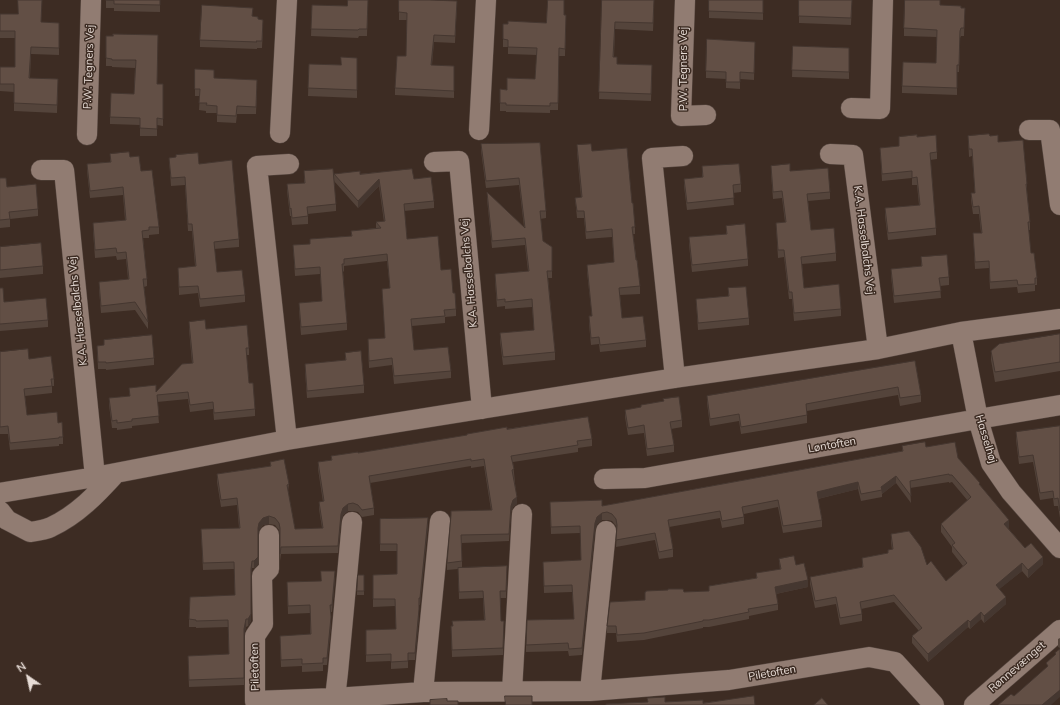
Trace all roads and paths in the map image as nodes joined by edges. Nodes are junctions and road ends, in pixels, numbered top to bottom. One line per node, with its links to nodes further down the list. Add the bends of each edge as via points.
1 (91, 0): 11 (street, P.W. Tegners Vej)
2 (287, 0): 10 (street)
3 (486, 0): 8 (street)
4 (684, 0): 7 (street, P.W. Tegners Vej, via 681,116)
5 (884, 0): 6 (street, via 880,108)
6 (851, 108)
7 (706, 115)
8 (479, 130)
9 (1029, 130): 17 (street, via 1050,130)
10 (280, 133)
11 (87, 135)
12 (830, 154): 20 (street, K.A. Hasselbalchs Vej, via 853,155)
13 (683, 156): 21 (street, via 652,158)
14 (434, 162): 23 (street, K.A. Hasselbalchs Vej, via 459,161)
15 (289, 164): 25 (street, via 257,166)
16 (41, 170): 27 (street, K.A. Hasselbalchs Vej, via 64,170)
17 (1060, 205)
18 (1060, 319): 19 (street)
19 (961, 332): 20 (street); 24 (street, Hasselhøj)
20 (878, 348): 21 (street)
21 (675, 378): 23 (street)
22 (1060, 405): 24 (street, Løntoften)
23 (482, 409): 25 (street)
24 (978, 419): 28 (street, Løntoften, via 645,478); 36 (street, Hasselhøj, via 991,463)
25 (287, 440): 26 (street)
26 (116, 472): 27 (street); 30 (street, via 88,502 72,515 50,527 30,532 7,520)
27 (95, 477): 29 (street)
28 (604, 478)
29 (0, 493)
30 (0, 511)
31 (522, 514): 40 (street)
32 (440, 520): 39 (street)
33 (352, 522): 41 (street)
34 (606, 531): 38 (street)
35 (269, 535): 41 (street, Piletoften, via 269,569 262,576 263,624 255,636 255,701)
36 (1060, 548)
37 (1060, 630): 43 (street, Rønnevænget)
38 (590, 691): 40 (street, Piletoften); 42 (street, Piletoften, via 729,680 869,656 895,662)
39 (423, 692): 40 (street, Piletoften); 41 (street, Piletoften)
40 (512, 692)
41 (335, 701)
42 (934, 705)
43 (974, 705)

